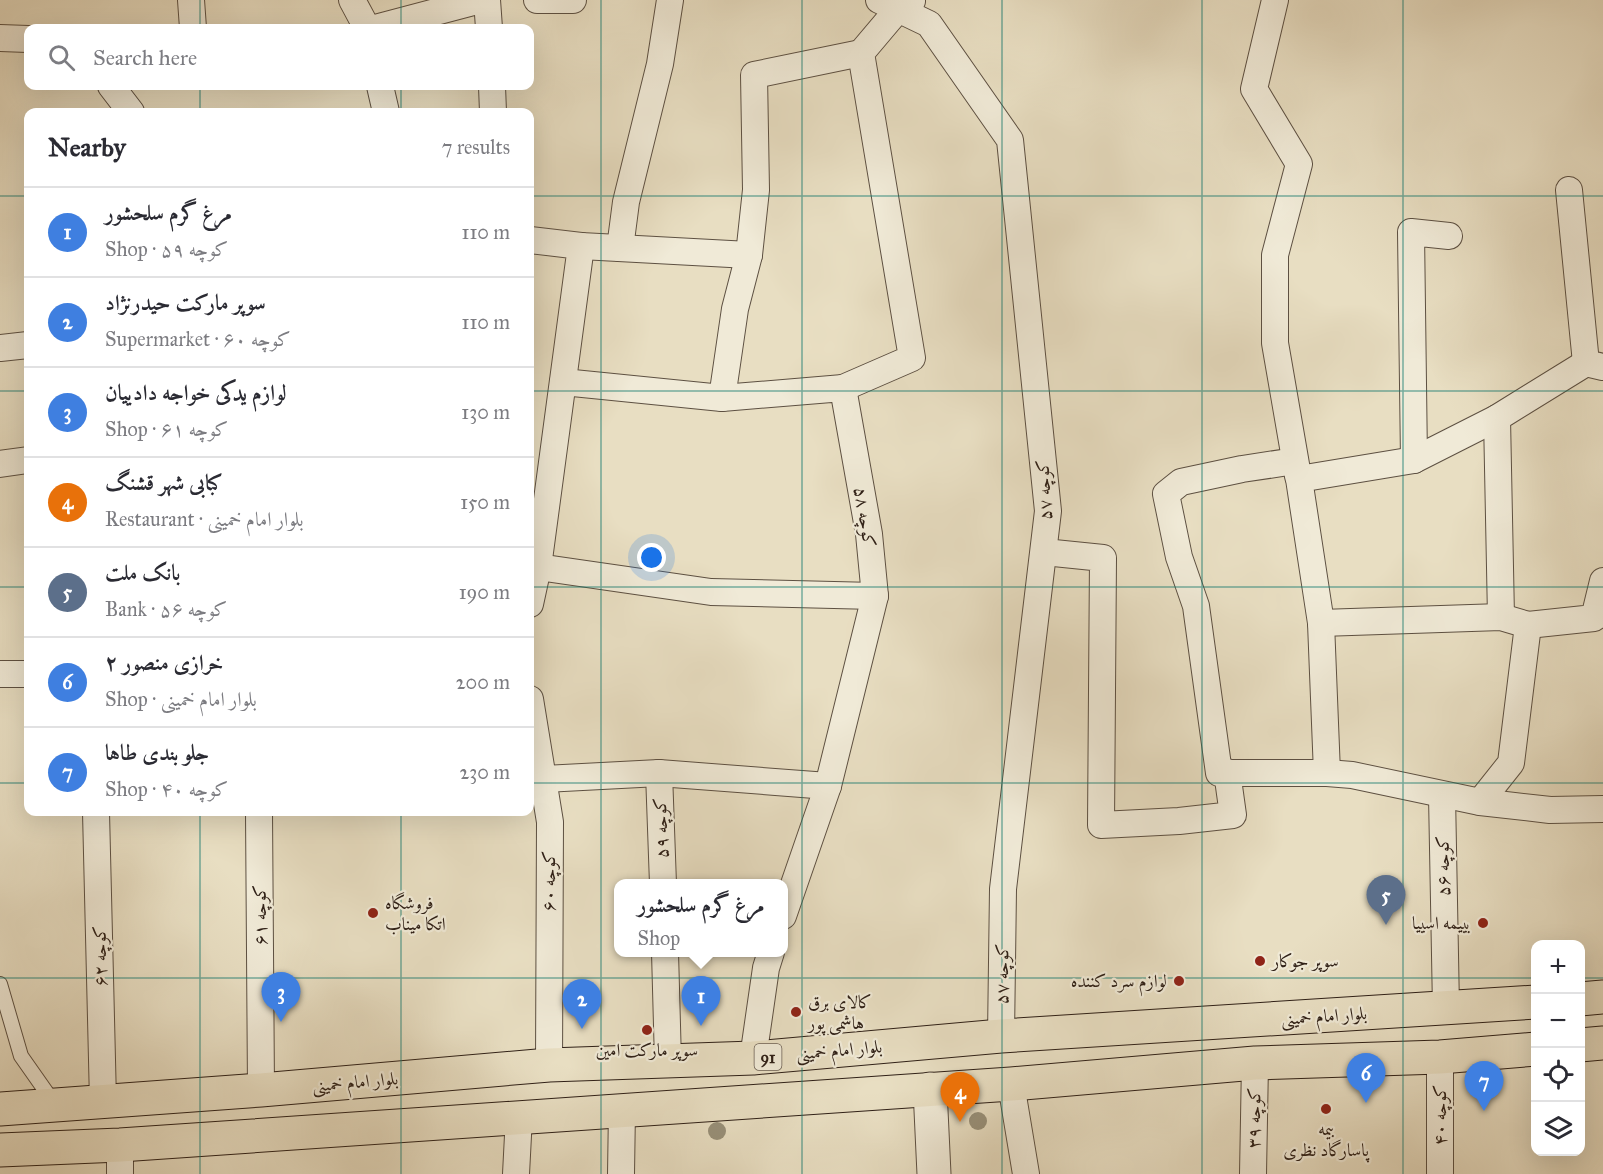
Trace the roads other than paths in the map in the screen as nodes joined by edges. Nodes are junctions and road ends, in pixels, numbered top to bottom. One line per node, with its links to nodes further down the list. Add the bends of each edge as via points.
1 (191, 0): 10 (street)
2 (352, 0): 11 (street)
3 (481, 0): 12 (street)
4 (487, 0): 13 (street)
5 (537, 0): 6 (street)
6 (573, 0)
7 (670, 0): 27 (street, via 660,64 626,202)
8 (1275, 0): 39 (street, via 1254,89 1299,164 1275,255 1275,343)
9 (897, 3): 16 (street); 40 (street, کوچه ۵۷, via 929,24 1010,140 1048,511)
10 (193, 24)
11 (365, 24)
12 (390, 24)
13 (489, 24)
14 (0, 38): 15 (street)
15 (24, 39)
16 (861, 53): 28 (street, via 754,75 756,190); 33 (street, via 912,358)
17 (114, 90): 20 (street)
18 (381, 90): 21 (street)
19 (492, 90): 22 (street)
20 (128, 108)
21 (385, 108)
22 (493, 108)
23 (1569, 190): 31 (street)
24 (1449, 236): 36 (street, via 1411,232)
25 (534, 240): 26 (street)
26 (581, 246): 27 (street); 32 (street)
27 (620, 248): 28 (street)
28 (749, 255): 34 (street, via 735,309)
29 (24, 345): 30 (street)
30 (0, 348)
31 (1595, 365): 35 (street)
32 (562, 382): 34 (street); 41 (street)
33 (843, 388): 34 (street); 44 (street, کوچه ۵۸, via 869,534)
34 (722, 398)
35 (1497, 418): 36 (street); 45 (street)
36 (1414, 460): 39 (street)
37 (24, 461): 38 (street)
38 (0, 464)
39 (1297, 470): 46 (street); 51 (street, via 1242,469 1181,482 1166,494 1179,557 1196,606 1219,772)
40 (1044, 552): 51 (street, via 1103,558 1101,825 1233,815); 70 (street, کوچه ۵۷, via 1003,889)
41 (538, 567): 43 (street); 44 (street, via 711,592)
42 (1603, 581): 47 (street, via 1594,618)
43 (534, 586)
44 (875, 596): 55 (street, کوچه ۵۸)
45 (1501, 617): 46 (street); 47 (street)
46 (1321, 623): 53 (street)
47 (1528, 625): 57 (street, via 1511,763)
48 (0, 674): 49 (street)
49 (24, 674)
50 (534, 722): 54 (street, کوچه ۶۰)
51 (1227, 772): 53 (street)
52 (659, 773): 54 (street); 55 (street); 61 (street, کوچه ۵۹)
53 (1327, 773): 56 (street)
54 (544, 779): 78 (street, کوچه ۶۰, via 550,822)
55 (828, 786): 62 (street, کوچه ۵۸)
56 (1442, 795): 57 (street); 69 (street, کوچه ۵۶)
57 (1480, 802): 58 (street, via 1550,810)
58 (1603, 809)
59 (96, 816): 82 (street, کوچه ۶۲)
60 (259, 816): 81 (street, کوچه ۶۱)
61 (663, 879)
62 (788, 901)
63 (665, 957): 76 (street)
64 (769, 957): 75 (street)
65 (0, 984): 83 (lane, via 21,1056)
66 (1603, 997): 67 (main road)
67 (1585, 999)
68 (1531, 1002): 69 (main road, بلوار امام خمینی / 91)
69 (1446, 1008): 70 (main road, بلوار امام خمینی / 91)
70 (1001, 1036): 75 (main road, بلوار امام خمینی / 91)
71 (1603, 1043): 72 (main road)
72 (1585, 1045)
73 (1531, 1049): 74 (main road)
74 (1440, 1057): 77 (main road); 94 (street, کوچه ۴۰)
75 (753, 1058): 76 (main road, بلوار امام خمینی / 91)
76 (668, 1062): 78 (main road, بلوار امام خمینی / 91)
77 (1255, 1063): 79 (main road); 93 (street, کوچه ۳۹)
78 (534, 1066): 81 (main road, بلوار امام خمینی / 91); 86 (main road)
79 (1011, 1084): 80 (main road); 92 (street)
80 (930, 1089): 85 (main road); 91 (street)
81 (261, 1090): 82 (main road, بلوار امام خمینی / 91)
82 (103, 1101): 83 (main road, بلوار امام خمینی / 91)
83 (55, 1104): 84 (main road, بلوار امام خمینی / 91)
84 (0, 1109)
85 (622, 1109): 86 (main road); 90 (street)
86 (519, 1116): 88 (main road); 89 (street)
87 (0, 1150): 88 (main road)
88 (120, 1159)
89 (516, 1174)
90 (621, 1174)
91 (934, 1174)
92 (1026, 1174)
93 (1253, 1174)
94 (1440, 1174)

